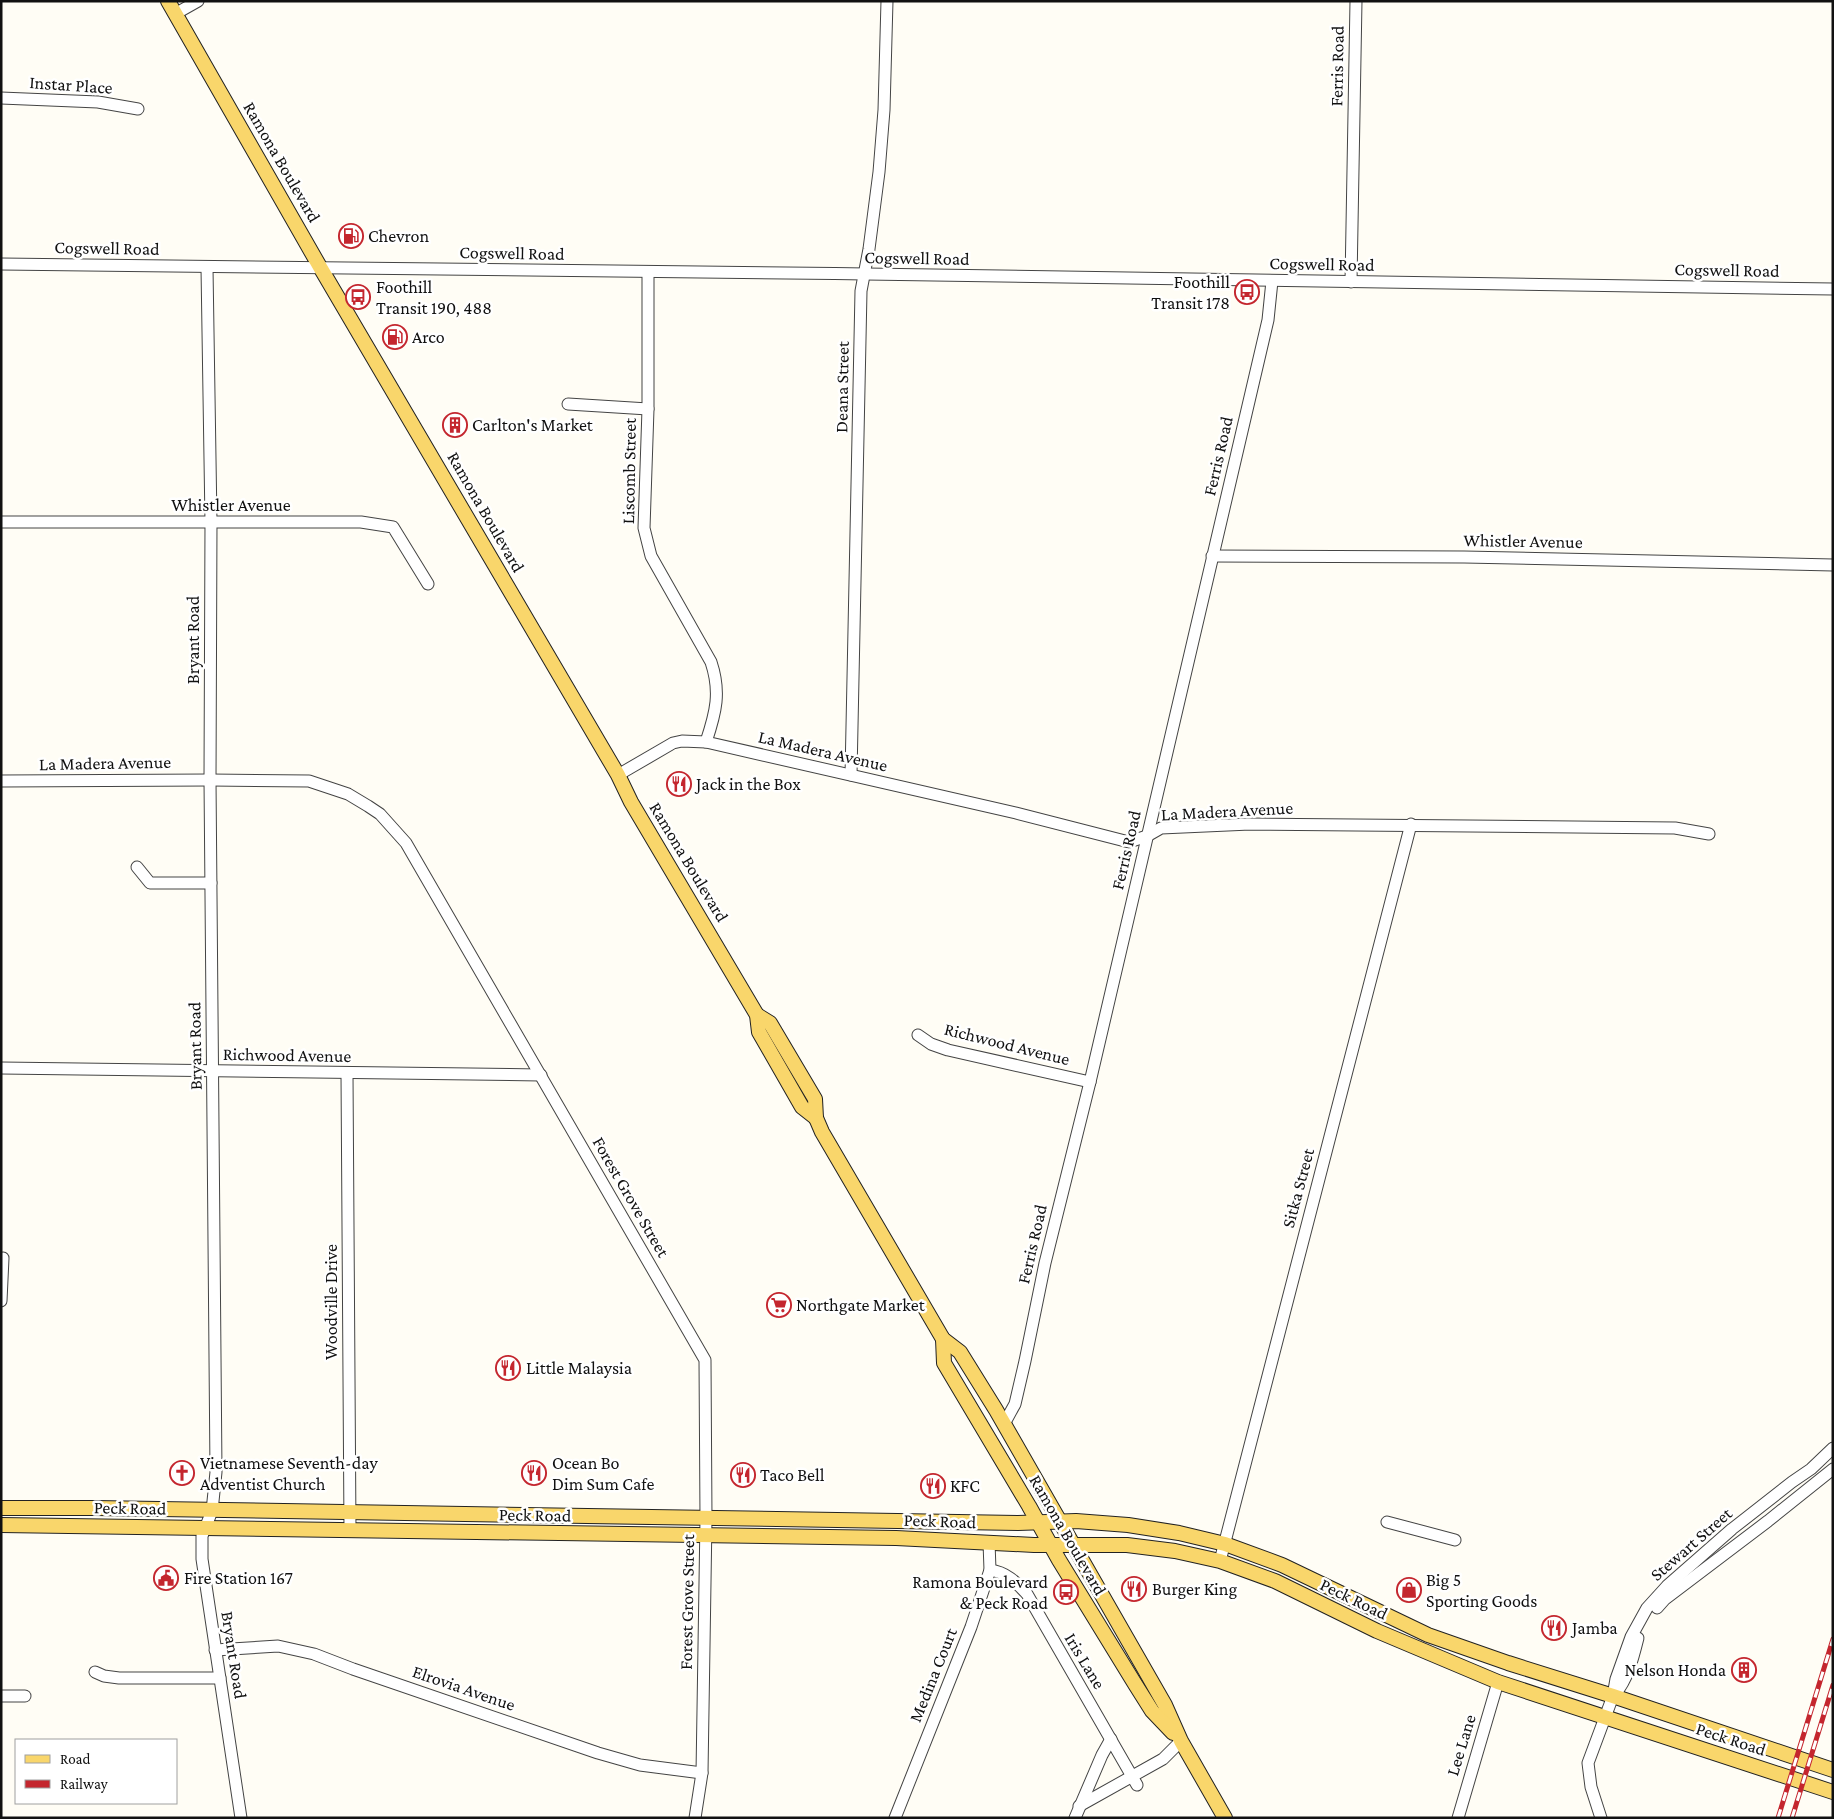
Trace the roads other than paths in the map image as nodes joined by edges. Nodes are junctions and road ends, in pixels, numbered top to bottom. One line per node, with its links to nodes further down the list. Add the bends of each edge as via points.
1 (168, 1): 5 (main road, Ramona Boulevard)
2 (198, 1): 5 (street)
3 (887, 1): 12 (street, Deana Street, via 879,172)
4 (1356, 1): 14 (street, Ferris Road)
5 (175, 14): 9 (main road, Ramona Boulevard)
6 (1, 98): 7 (street, Instar Place, via 98,102)
7 (138, 109)
8 (1, 264): 10 (street, Cogswell Road)
9 (320, 267): 10 (street, Cogswell Road); 11 (street, Cogswell Road); 24 (main road, Ramona Boulevard)
10 (207, 268): 19 (street, Bryant Road)
11 (648, 272): 12 (street, Cogswell Road); 17 (street, Liscomb Street)
12 (864, 274): 13 (street, Cogswell Road); 25 (street, Deana Street, via 861,291)
13 (1272, 281): 14 (street, Cogswell Road); 20 (street, Ferris Road, via 1268,320)
14 (1351, 282): 15 (street, Cogswell Road)
15 (1833, 289)
16 (568, 404): 17 (street)
17 (648, 409): 23 (street, Liscomb Street, via 644,528 651,556 716,678 715,712)
18 (1, 522): 19 (street, Whistler Avenue)
19 (210, 522): 22 (street, Whistler Avenue, via 361,522 394,527); 26 (street, Bryant Road)
20 (1212, 556): 21 (street, Whistler Avenue, via 1483,557); 30 (street, Ferris Road)
21 (1833, 565)
22 (428, 584)
23 (706, 742): 24 (street, La Madera Avenue, via 674,743); 25 (street, La Madera Avenue)
24 (618, 775): 41 (main road, Ramona Boulevard, via 757,1015 759,1032 797,1099 816,1118)
25 (851, 775): 30 (street, La Madera Avenue, via 1129,842)
26 (210, 780): 27 (street, La Madera Avenue); 32 (street, Bryant Road); 37 (street, Forest Grove Street, via 309,781 348,794 380,814 406,843)
27 (1, 782)
28 (1411, 824): 29 (street, La Madera Avenue, via 1675,828); 30 (street, La Madera Avenue, via 1250,824 1161,828); 62 (street, Sitka Street)
29 (1709, 834)
30 (1147, 836): 38 (street, Ferris Road)
31 (137, 867): 32 (street, via 150,883)
32 (211, 884): 35 (street, Bryant Road)
33 (918, 1035): 38 (street, Richwood Avenue, via 948,1050)
34 (1, 1068): 35 (street, Richwood Avenue)
35 (213, 1070): 36 (street, Richwood Avenue); 46 (street, Bryant Road, via 216,1472)
36 (347, 1074): 37 (street, Richwood Avenue); 47 (street, Woodville Drive)
37 (541, 1075): 49 (street, Forest Grove Street, via 705,1360)
38 (1090, 1082): 42 (street, Ferris Road, via 1045,1263 1026,1361 1015,1404)
39 (3, 1258): 40 (street)
40 (1, 1301)
41 (943, 1338): 42 (main road, Ramona Boulevard, via 960,1352); 53 (main road, Ramona Boulevard, via 944,1363)
42 (1004, 1424): 51 (main road, Ramona Boulevard)
43 (1833, 1448): 73 (street, Stewart Street, via 1811,1469 1732,1529 1659,1594 1631,1637)
44 (1833, 1469): 73 (street, Stewart Street, via 1665,1599 1638,1637 1623,1685)
45 (1, 1508): 46 (main road, Peck Road)
46 (212, 1510): 47 (main road, Peck Road); 55 (street, Bryant Road)
47 (351, 1513): 48 (main road, Peck Road); 56 (street, Woodville Drive)
48 (514, 1515): 49 (main road, Peck Road); 57 (main road)
49 (706, 1519): 50 (main road, Peck Road); 58 (street, Forest Grove Street)
50 (882, 1521): 53 (main road, Peck Road); 59 (main road)
51 (1060, 1521): 53 (main road, Peck Road); 62 (main road, Peck Road, via 1136,1526); 64 (main road, Ramona Boulevard)
52 (1387, 1522): 60 (street)
53 (1038, 1523): 63 (main road, Ramona Boulevard)
54 (1, 1525): 55 (main road, Peck Road)
55 (206, 1527): 56 (main road, Peck Road); 67 (street, Bryant Road, via 202,1536 202,1558)
56 (350, 1530): 57 (main road, Peck Road)
57 (514, 1533): 58 (main road, Peck Road)
58 (705, 1536): 59 (main road, Peck Road); 78 (street, Forest Grove Street)
59 (881, 1538): 61 (main road, Peck Road)
60 (1455, 1540)
61 (989, 1542): 63 (main road, Peck Road); 66 (street, Medina Court)
62 (1225, 1544): 65 (street, Sitka Street); 73 (main road, Peck Road, via 1282,1565 1428,1635)
63 (1052, 1545): 64 (main road, Peck Road); 76 (main road, Ramona Boulevard, via 1152,1711)
64 (1074, 1545): 65 (main road, Peck Road, via 1128,1545); 76 (main road, Ramona Boulevard, via 1165,1705)
65 (1220, 1561): 70 (main road, Peck Road, via 1275,1581 1377,1631)
66 (990, 1570): 75 (street, Iris Lane, via 1009,1577 1027,1594); 84 (street, Medina Court)
67 (215, 1650): 69 (street, Bryant Road); 78 (street, Elrovia Avenue, via 278,1646 314,1654 598,1753 640,1765)
68 (95, 1672): 69 (street, via 118,1678)
69 (220, 1678): 82 (street, Bryant Road)
70 (1498, 1682): 74 (main road, Peck Road); 87 (street, Lee Lane)
71 (1, 1696): 72 (street)
72 (24, 1696)
73 (1613, 1696): 74 (street, Stewart Street); 77 (main road, Peck Road)
74 (1605, 1718): 80 (main road, Peck Road); 88 (street, Stewart Street, via 1588,1763 1590,1787)
75 (1111, 1739): 79 (street, Iris Lane); 81 (street)
76 (1180, 1741): 79 (street); 86 (main road, Ramona Boulevard)
77 (1833, 1770)
78 (702, 1773): 83 (street, Forest Grove Street)
79 (1135, 1781): 81 (street)
80 (1833, 1792)
81 (1079, 1806): 85 (street)
82 (241, 1818)
83 (695, 1818)
84 (896, 1818)
85 (1075, 1818)
86 (1225, 1818)
87 (1458, 1818)
88 (1601, 1818)

